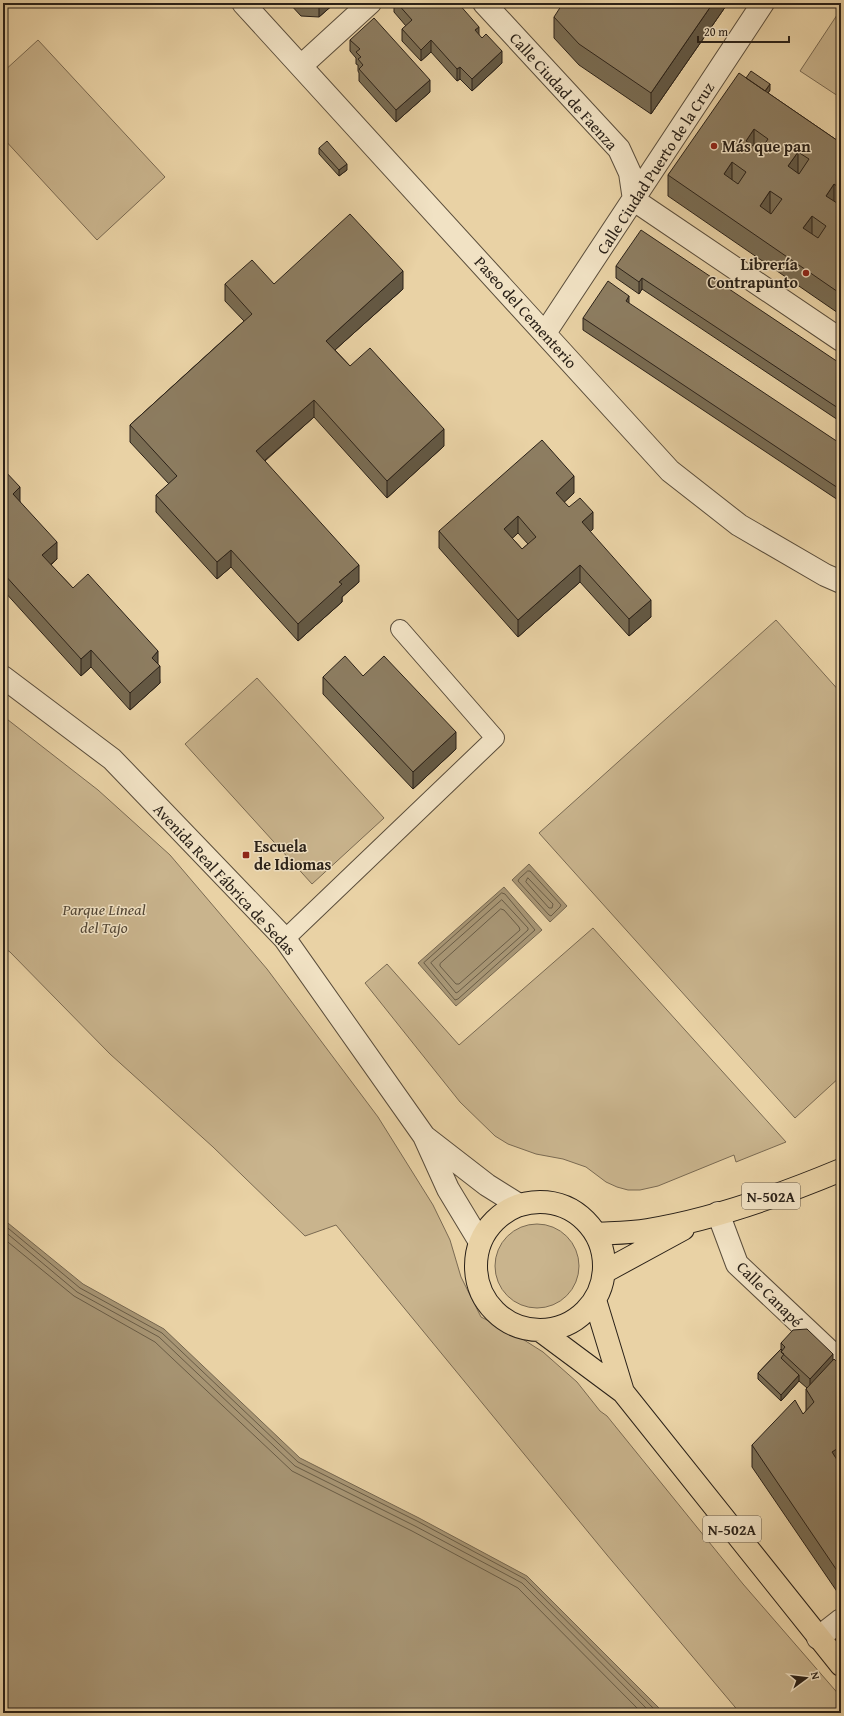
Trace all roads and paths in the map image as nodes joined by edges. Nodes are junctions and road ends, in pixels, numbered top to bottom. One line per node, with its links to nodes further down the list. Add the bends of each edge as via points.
1 (244, 3): 5 (street, Paseo del Cementerio)
2 (370, 3): 5 (street)
3 (484, 3): 6 (street, Calle Ciudad de Faenza, via 619,149 630,173)
4 (763, 3): 6 (street, Calle Ciudad Puerto de la Cruz)
5 (301, 66): 7 (street, Paseo del Cementerio)
6 (634, 200): 7 (street, Calle Ciudad Puerto de la Cruz); 8 (street)
7 (545, 333): 9 (street, Paseo del Cementerio, via 670,471 739,525)
8 (841, 340)
9 (841, 582)
10 (400, 629): 12 (lane, via 495,738)
11 (3, 677): 12 (street, Avenida Real Fábrica de Sedas, via 112,759)
12 (285, 939): 13 (street, Avenida Real Fábrica de Sedas)
13 (424, 1136): 15 (street, Avenida Real Fábrica de Sedas, via 487,1185); 18 (street, Avenida Real Fábrica de Sedas, via 448,1189)
14 (841, 1170): 16 (main road, N-502A, via 804,1186)
15 (519, 1205): 17 (main road, N-502A, via 555,1203 578,1214); 18 (main road, N-502A, via 495,1220)
16 (709, 1217): 17 (main road, N-502A, via 647,1230); 19 (main road, N-502A); 22 (street, Calle Canapé, via 737,1264)
17 (596, 1234): 19 (main road, N-502A, via 604,1257)
18 (480, 1242): 21 (main road, N-502A, via 476,1264 479,1287 490,1307 510,1324)
19 (604, 1272): 20 (main road, N-502A)
20 (595, 1300): 21 (main road, N-502A, via 572,1322); 23 (main road, N-502A)
21 (541, 1331): 23 (main road, N-502A)
22 (841, 1362)
23 (623, 1392): 25 (main road, N-502A)
24 (841, 1620): 25 (street)
25 (818, 1638): 26 (main road, N-502A)
26 (841, 1665)

